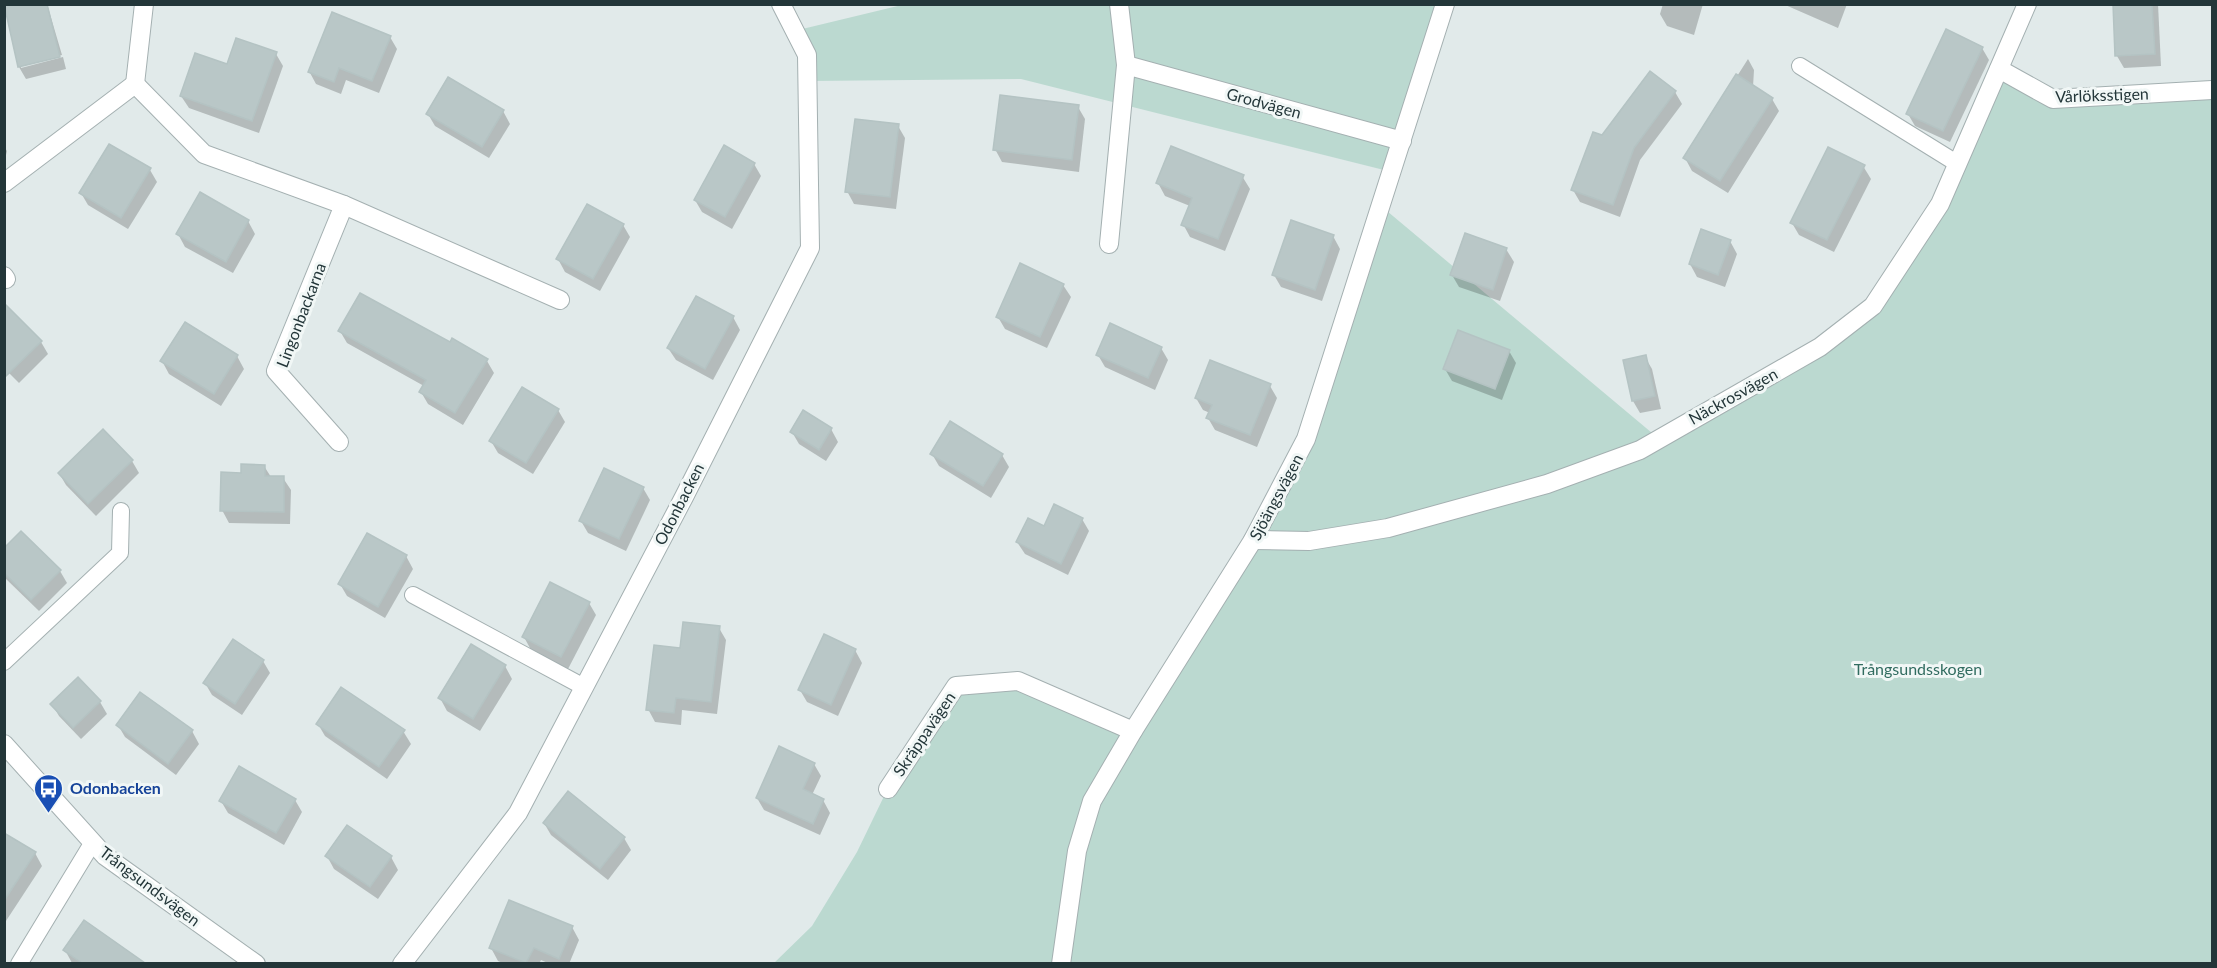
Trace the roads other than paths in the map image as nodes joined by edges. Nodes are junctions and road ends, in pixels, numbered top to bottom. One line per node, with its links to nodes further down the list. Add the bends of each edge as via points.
1 (144, 4): 9 (street)
2 (781, 4): 22 (street, Odonbacken, via 807,55 810,248)
3 (1119, 4): 6 (street)
4 (1445, 4): 11 (street, Sjöängsvägen)
5 (2027, 4): 8 (street, Näckrosvägen)
6 (1126, 65): 11 (street, Grodvägen); 15 (street)
7 (1800, 66): 12 (lane)
8 (1999, 69): 10 (street, Vårlöksstigen, via 2053,99); 12 (street, Näckrosvägen)
9 (135, 84): 13 (street); 14 (street, via 204,154)
10 (2212, 90)
11 (1402, 141): 19 (street, Sjöängsvägen, via 1306,439)
12 (1958, 164): 19 (street, Näckrosvägen, via 1940,204 1873,306 1820,347 1640,450 1547,484 1388,528 1309,541)
13 (4, 183)
14 (344, 205): 16 (street); 17 (street, Lingonbackarna, via 276,370)
15 (1109, 244)
16 (561, 300)
17 (339, 442)
18 (121, 511): 21 (lane, via 120,553)
19 (1253, 540): 23 (street, Sjöängsvägen)
20 (413, 595): 22 (lane)
21 (4, 662)
22 (584, 687): 29 (street, Odonbacken, via 518,813)
23 (1133, 731): 25 (street, Skräppavägen, via 1018,681 957,686); 30 (street, Sjöängsvägen, via 1092,801 1077,851)
24 (4, 744): 26 (street, Trångsundsvägen)
25 (888, 789)
26 (93, 842): 27 (lane); 28 (street, Trångsundsvägen, via 105,856)
27 (19, 963)
28 (256, 963)
29 (402, 963)
30 (1061, 963)

